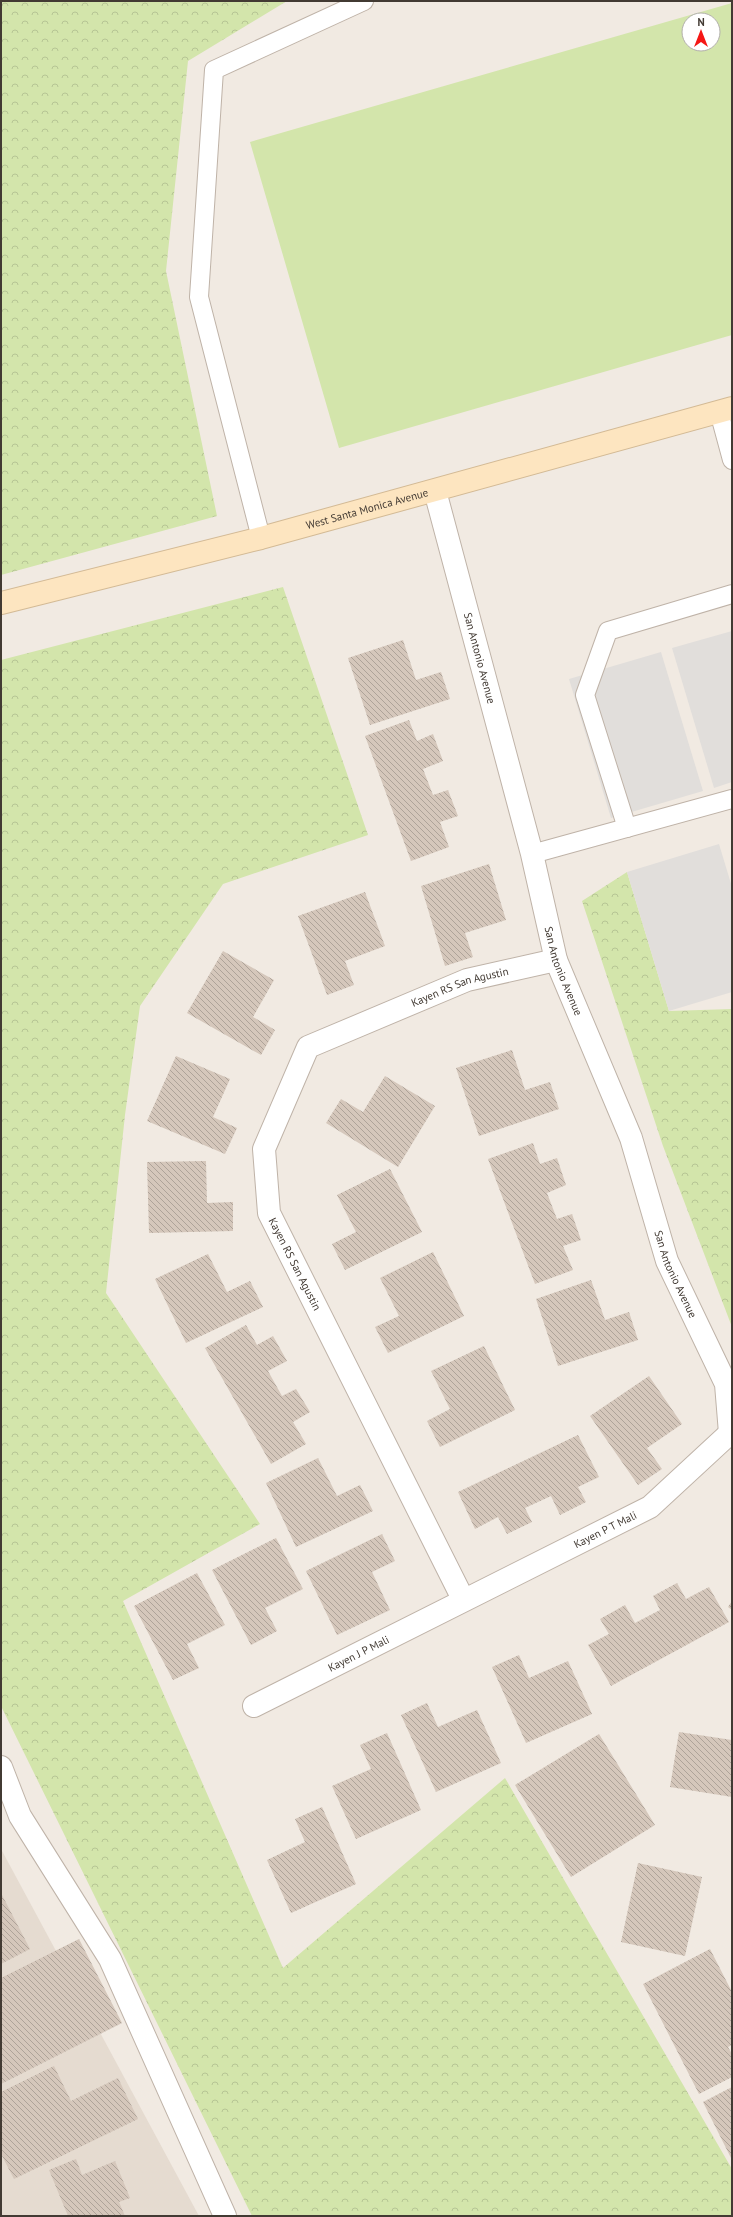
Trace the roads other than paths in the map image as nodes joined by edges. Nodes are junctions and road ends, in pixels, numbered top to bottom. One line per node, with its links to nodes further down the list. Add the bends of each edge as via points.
1 (364, 1): 5 (lane, via 214,70 198,297)
2 (725, 410): 3 (lane); 4 (main road, West Santa Monica Avenue)
3 (732, 460)
4 (435, 491): 5 (main road, West Santa Monica Avenue); 10 (street, San Antonio Avenue)
5 (261, 538): 7 (main road, West Santa Monica Avenue)
6 (732, 594): 9 (lane, via 608,631 585,694)
7 (1, 603)
8 (732, 799): 9 (lane)
9 (627, 828): 10 (lane)
10 (532, 854): 11 (street, San Antonio Avenue)
11 (556, 960): 12 (street, San Antonio Avenue, via 631,1138 666,1261 726,1384); 13 (street, Kayen RS San Agustin, via 467,980 308,1047 264,1149 269,1213)
12 (731, 1434): 13 (street, Kayen P T Mali, via 650,1507)
13 (463, 1599): 14 (street, Kayen J P Mali)
14 (254, 1706)
15 (1, 1767): 16 (street, via 20,1816 110,1960)
16 (225, 2216)

